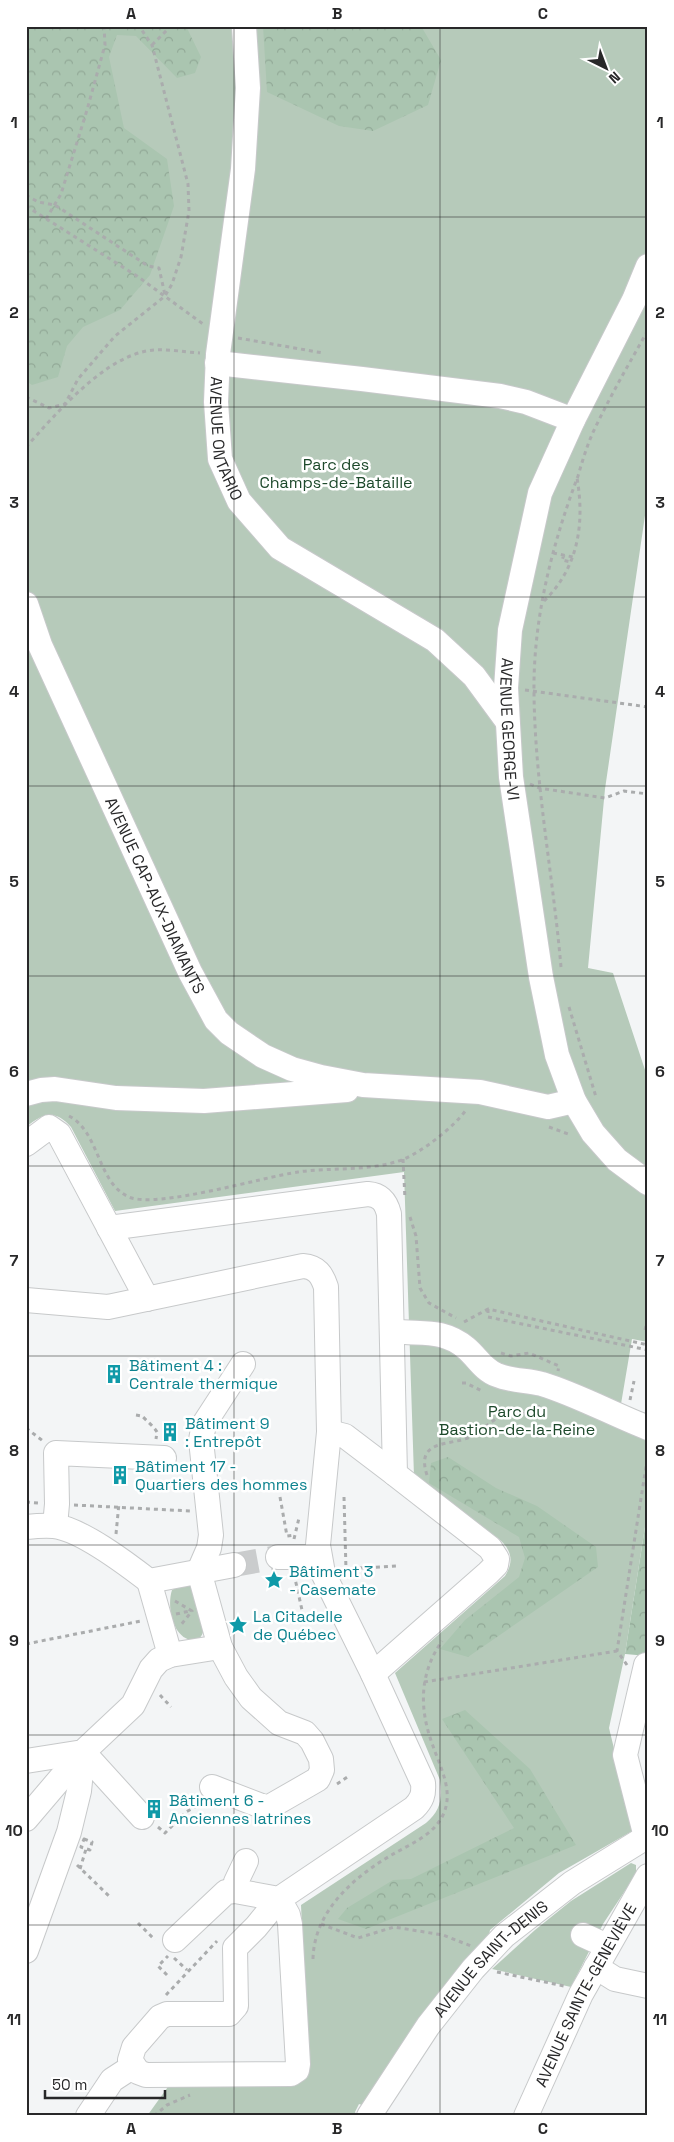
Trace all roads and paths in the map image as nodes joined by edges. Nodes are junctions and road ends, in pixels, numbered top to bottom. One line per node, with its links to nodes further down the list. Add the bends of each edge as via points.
1 (104, 26): 7 (path, via 105,46 64,185)
2 (139, 26): 5 (path)
3 (171, 26): 5 (path)
4 (244, 26): 13 (street, AVENUE ONTARIO, via 248,88 242,169)
5 (152, 45): 11 (path, via 188,184 189,211 181,258)
6 (26, 195): 7 (path, via 38,202)
7 (55, 205): 9 (path); 11 (path, via 148,266 159,268)
8 (26, 206): 9 (path)
9 (46, 219): 11 (path)
10 (648, 266): 18 (street, AVENUE GEORGE-VI)
11 (166, 296): 13 (path, via 209,328); 16 (path, via 115,336 78,379)
12 (648, 330): 17 (path)
13 (219, 350): 14 (path, via 238,338); 16 (path, via 143,351 93,379); 18 (street, via 362,378 500,396); 30 (street, AVENUE ONTARIO, via 216,402 220,459 239,500 280,548 434,640 474,676)
14 (331, 355)
15 (26, 397): 16 (path, via 48,408)
16 (65, 404): 19 (path)
17 (607, 405): 18 (path); 20 (path)
18 (577, 410): 27 (street, AVENUE GEORGE-VI, via 540,493 510,630)
19 (26, 447)
20 (577, 477): 21 (path); 23 (path, via 582,512)
21 (553, 553): 22 (path); 25 (path)
22 (564, 555): 23 (path); 24 (path, via 562,560)
23 (573, 557): 24 (path)
24 (571, 562): 25 (path, via 559,584)
25 (543, 602): 28 (path, via 537,635)
26 (26, 604): 36 (street, AVENUE CAP-AUX-DIAMANTS, via 40,645 190,972 216,1020 247,1047 292,1069 321,1078)
27 (506, 688): 28 (path); 30 (street, AVENUE GEORGE-VI)
28 (534, 691): 29 (path); 32 (path)
29 (648, 707)
30 (506, 721): 31 (street, AVENUE GEORGE-VI)
31 (511, 776): 32 (path); 39 (street, AVENUE GEORGE-VI, via 541,978 557,1055)
32 (539, 788): 33 (path, via 605,798 624,791); 34 (path)
33 (648, 794)
34 (561, 969)
35 (568, 1006): 38 (path)
36 (379, 1087): 37 (street, AVENUE CAP-AUX-DIAMANTS, via 204,1101 116,1098 55,1089); 39 (street, AVENUE CAP-AUX-DIAMANTS, via 480,1092 548,1107)
37 (26, 1094)
38 (597, 1100)
39 (574, 1101): 46 (street, AVENUE GEORGE-VI, via 599,1140 617,1160)
40 (469, 1105): 45 (path, via 459,1119 438,1137)
41 (65, 1113): 45 (path, via 88,1135 116,1185 124,1194 140,1200 222,1189 300,1172 360,1167)
42 (546, 1126): 43 (path, via 570,1134)
43 (576, 1140)
44 (26, 1144): 49 (street, via 49,1127 56,1130)
45 (403, 1159): 47 (path)
46 (648, 1183)
47 (405, 1200)
48 (408, 1209): 54 (path, via 416,1236 423,1295 429,1303)
49 (110, 1228): 50 (street); 57 (street, via 376,1194 386,1204 389,1214)
50 (147, 1299): 51 (street, via 108,1307); 66 (street, via 311,1266 319,1272 326,1287)
51 (26, 1300)
52 (488, 1309): 54 (path); 58 (path); 59 (path, via 488,1318)
53 (648, 1317): 56 (path)
54 (464, 1322): 55 (path)
55 (472, 1328)
56 (645, 1330)
57 (393, 1331): 64 (street, via 430,1332 450,1338 465,1347 495,1375 553,1388); 69 (street)
58 (648, 1345)
59 (648, 1350)
60 (492, 1351): 61 (path, via 510,1356)
61 (529, 1353)
62 (243, 1364): 73 (street, via 204,1424 200,1440)
63 (136, 1415): 65 (path, via 142,1416)
64 (648, 1428)
65 (154, 1429)
66 (329, 1432): 69 (street, via 346,1436); 79 (street, via 318,1545)
67 (648, 1454): 109 (path, via 617,1650 423,1682 427,1726 447,1788 446,1808 433,1829 349,1886 328,1910)
68 (164, 1458): 74 (street, via 56,1453)
69 (395, 1474): 90 (street, via 484,1542 497,1559 488,1573)
70 (280, 1497): 77 (path, via 287,1536)
71 (26, 1502): 74 (path)
72 (119, 1505): 73 (path); 74 (path); 75 (path)
73 (208, 1512): 82 (street, via 211,1535)
74 (56, 1515): 76 (street); 83 (street)
75 (117, 1523)
76 (26, 1527)
77 (295, 1535)
78 (278, 1557): 79 (street)
79 (320, 1561): 81 (path, via 346,1570); 84 (path, via 294,1572); 90 (street)
80 (234, 1565): 82 (street)
81 (397, 1566)
82 (199, 1571): 83 (street); 87 (street)
83 (149, 1581): 88 (street)
84 (302, 1610)
85 (141, 1621): 86 (path)
86 (26, 1644)
87 (220, 1647): 88 (street); 95 (street, via 251,1698 279,1723 304,1733 312,1741 322,1759 322,1770 318,1778 264,1808)
88 (170, 1655): 93 (street, via 151,1669 133,1705)
89 (646, 1666): 96 (street, via 625,1755)
90 (374, 1674): 107 (street, via 422,1783 424,1793 421,1802)
91 (158, 1693): 92 (path)
92 (171, 1707)
93 (83, 1752): 94 (street); 97 (street); 98 (street); 114 (street, via 79,1791 69,1832)
94 (27, 1759)
95 (212, 1787)
96 (642, 1799): 99 (street)
97 (142, 1817)
98 (26, 1819)
99 (647, 1836): 128 (street, AVENUE SAINT-DENIS, via 572,1883 504,1936 428,2026)
100 (86, 1849): 102 (path)
101 (246, 1861): 105 (street)
102 (80, 1869)
103 (648, 1876): 116 (street, AVENUE SAINTE-GENEVIÈVE)
104 (90, 1878): 106 (path)
105 (235, 1891): 107 (street); 115 (street, via 219,1897)
106 (109, 1896)
107 (278, 1899): 112 (street, via 256,1928); 124 (street, via 290,1924 297,2070 290,2074 146,2075)
108 (138, 1923): 110 (path)
109 (321, 1924): 113 (path, via 358,1938 394,1927 443,1935); 117 (path, via 313,1948)
110 (150, 1935)
111 (583, 1935): 116 (street)
112 (235, 1948): 118 (path, via 223,1935); 123 (street, via 234,2010 229,2014 172,2012)
113 (477, 1948)
114 (26, 1951)
115 (173, 1951): 118 (path); 120 (path, via 158,1966)
116 (601, 1956): 122 (street, via 615,1979); 129 (street, AVENUE SAINTE-GENEVIÈVE)
117 (313, 1966)
118 (187, 1970): 123 (path, via 162,1999)
119 (488, 1970): 121 (path)
120 (167, 1975)
121 (565, 1986)
122 (648, 1986)
123 (160, 2017): 124 (street, via 134,2047 130,2060)
124 (132, 2067): 126 (street, via 112,2080)
125 (193, 2094): 127 (path, via 167,2105)
126 (88, 2116)
127 (154, 2116)
128 (369, 2116)
129 (526, 2116)

